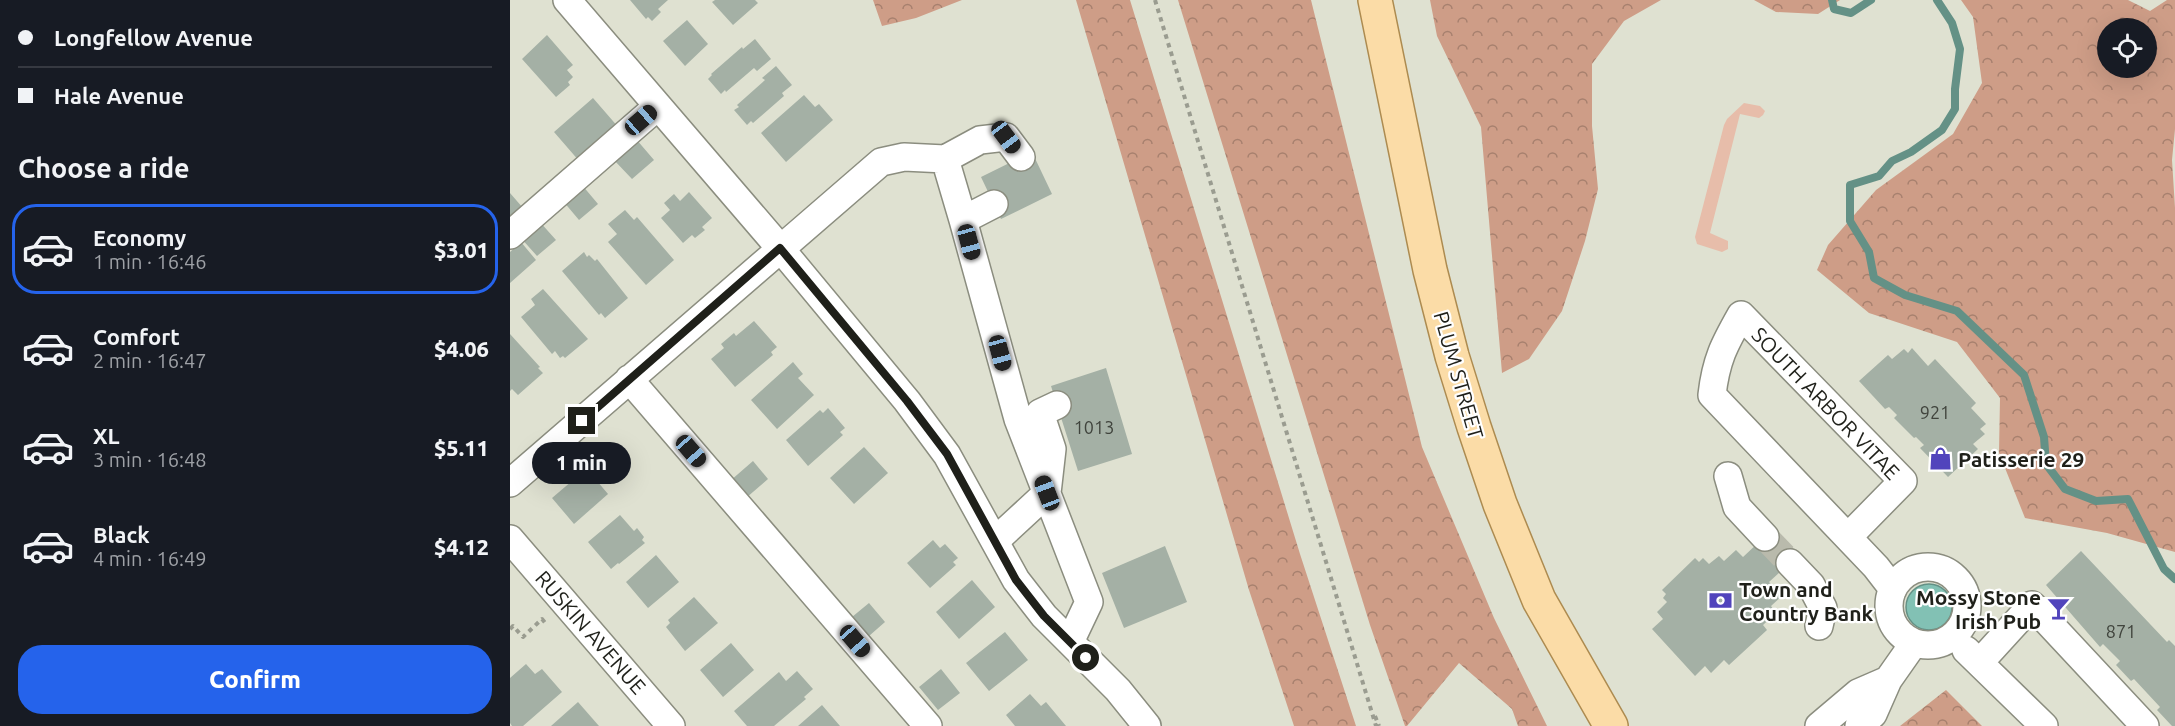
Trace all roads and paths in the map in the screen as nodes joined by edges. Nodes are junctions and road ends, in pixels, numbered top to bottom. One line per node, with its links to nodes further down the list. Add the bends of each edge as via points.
1 (567, 0): 4 (street)
2 (1155, 0): 33 (path)
3 (1375, 0): 34 (main road, PLUM STREET, via 1430,270 1474,427 1539,600)
4 (658, 106): 9 (street); 10 (street)
5 (1021, 157): 6 (street, via 1006,137 980,140)
6 (945, 159): 8 (street); 10 (street, via 904,157 880,162)
7 (994, 204): 8 (street)
8 (963, 220): 15 (street, via 1018,419)
9 (510, 235)
10 (780, 248): 11 (street); 19 (street, via 947,454)
11 (629, 379): 14 (street); 31 (street)
12 (1057, 405): 15 (street, via 1040,413 1052,449)
13 (1728, 476): 16 (street, via 1737,507)
14 (510, 483)
15 (1047, 493): 19 (street); 26 (street, via 1099,596)
16 (1765, 537)
17 (1848, 537): 17 (street, SOUTH ARBOR VITAE, via 1713,395 1715,369 1741,315 1903,481); 21 (street, SOUTH ARBOR VITAE)
18 (510, 539): 30 (street, RUSKIN AVENUE)
19 (995, 541): 26 (street, via 1016,580)
20 (1790, 563): 23 (street, via 1811,585 1823,608)
21 (1893, 589): 25 (street, via 1911,571 1923,568 1942,570 1958,580 1968,604 1961,629); 27 (street, via 1890,614 1903,636)
22 (547, 626): 24 (path, via 542,620 523,637 513,626)
23 (1819, 626)
24 (510, 628)
25 (1951, 638): 27 (street, via 1933,645); 28 (street)
26 (1070, 642): 32 (street)
27 (1914, 643): 29 (street)
28 (1980, 662): 37 (street); 38 (street, via 2032,605)
29 (1888, 680): 35 (street, via 1858,693); 36 (street, via 1873,714)
30 (671, 726)
31 (928, 726)
32 (1147, 726)
33 (1377, 726)
34 (1611, 726)
35 (1819, 726)
36 (1860, 726)
37 (2044, 726)
38 (2145, 726)

